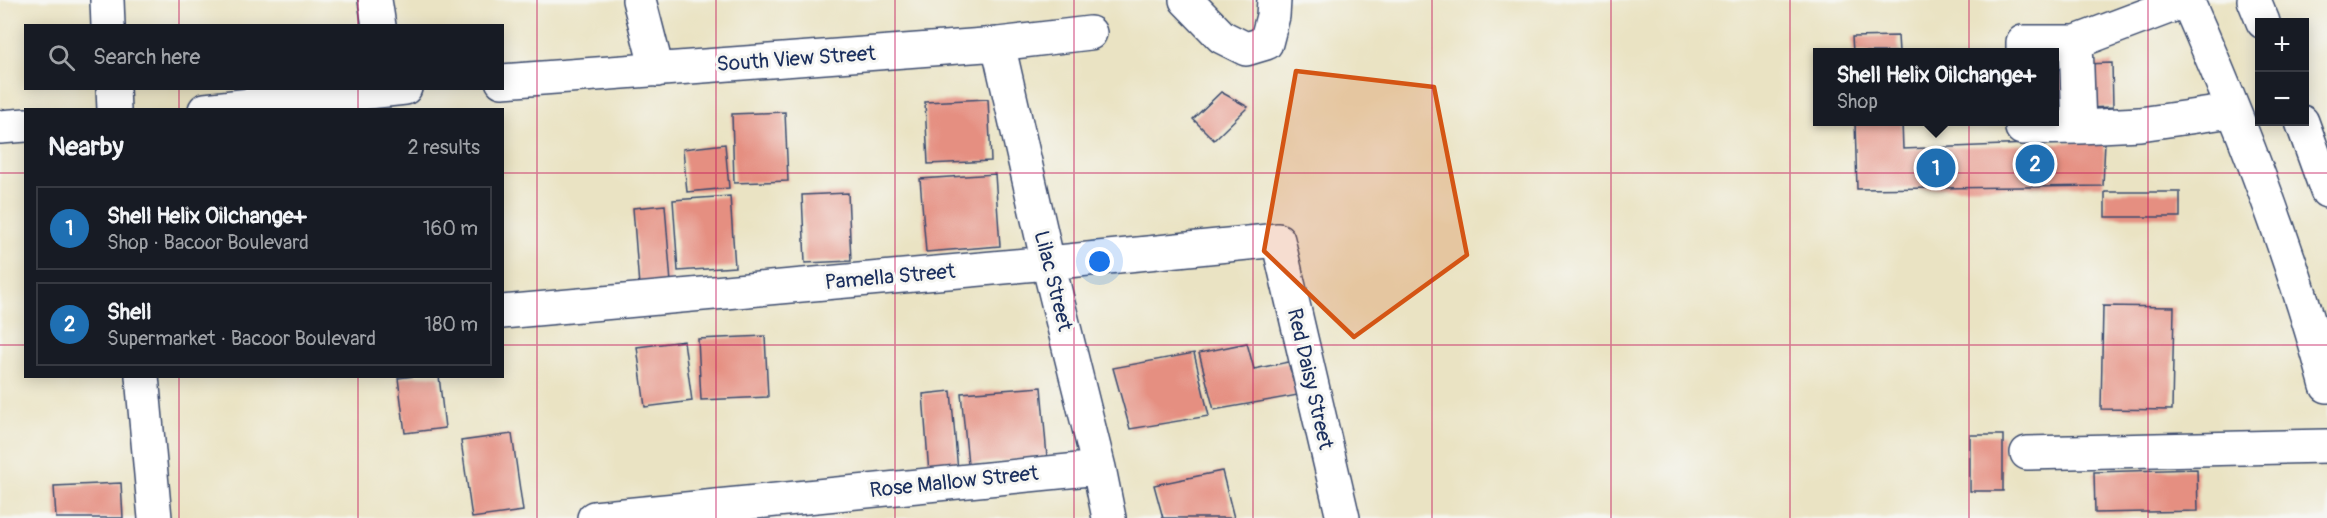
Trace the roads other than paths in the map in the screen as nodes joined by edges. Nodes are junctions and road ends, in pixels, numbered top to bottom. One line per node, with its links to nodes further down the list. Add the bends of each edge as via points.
1 (107, 0): 9 (street)
2 (375, 0): 10 (street)
3 (639, 0): 15 (street)
4 (1186, 0): 5 (street, via 1222,37 1246,50 1266,44)
5 (1274, 0)
6 (2187, 0): 12 (street); 21 (street)
7 (2254, 0): 8 (street)
8 (2261, 18)
9 (108, 24)
10 (379, 24)
11 (1090, 33): 13 (street, South View Street)
12 (2076, 42): 14 (street, via 2023,42); 26 (street)
13 (998, 44): 15 (street, South View Street); 29 (street, Lilac Street)
14 (2023, 48)
15 (657, 70): 16 (street, South View Street)
16 (504, 81)
17 (113, 90): 19 (street)
18 (386, 90): 20 (street)
19 (114, 108)
20 (223, 108)
21 (2232, 111): 26 (street, via 2140,124); 32 (street, via 2282,237)
22 (24, 125): 25 (street)
23 (2022, 126): 26 (street)
24 (2303, 126): 27 (street)
25 (0, 127)
26 (2079, 127)
27 (2327, 191)
28 (1278, 240): 29 (street, Pamella Street); 39 (street, Red Daisy Street)
29 (1048, 263): 30 (street, Pamella Street); 35 (street, Lilac Street)
30 (504, 312)
31 (142, 378): 36 (street)
32 (2327, 386)
33 (2327, 446): 34 (street)
34 (2027, 453)
35 (1099, 468): 37 (street, Rose Mallow Street); 38 (street, Lilac Street)
36 (155, 518)
37 (594, 518)
38 (1109, 518)
39 (1343, 518)

